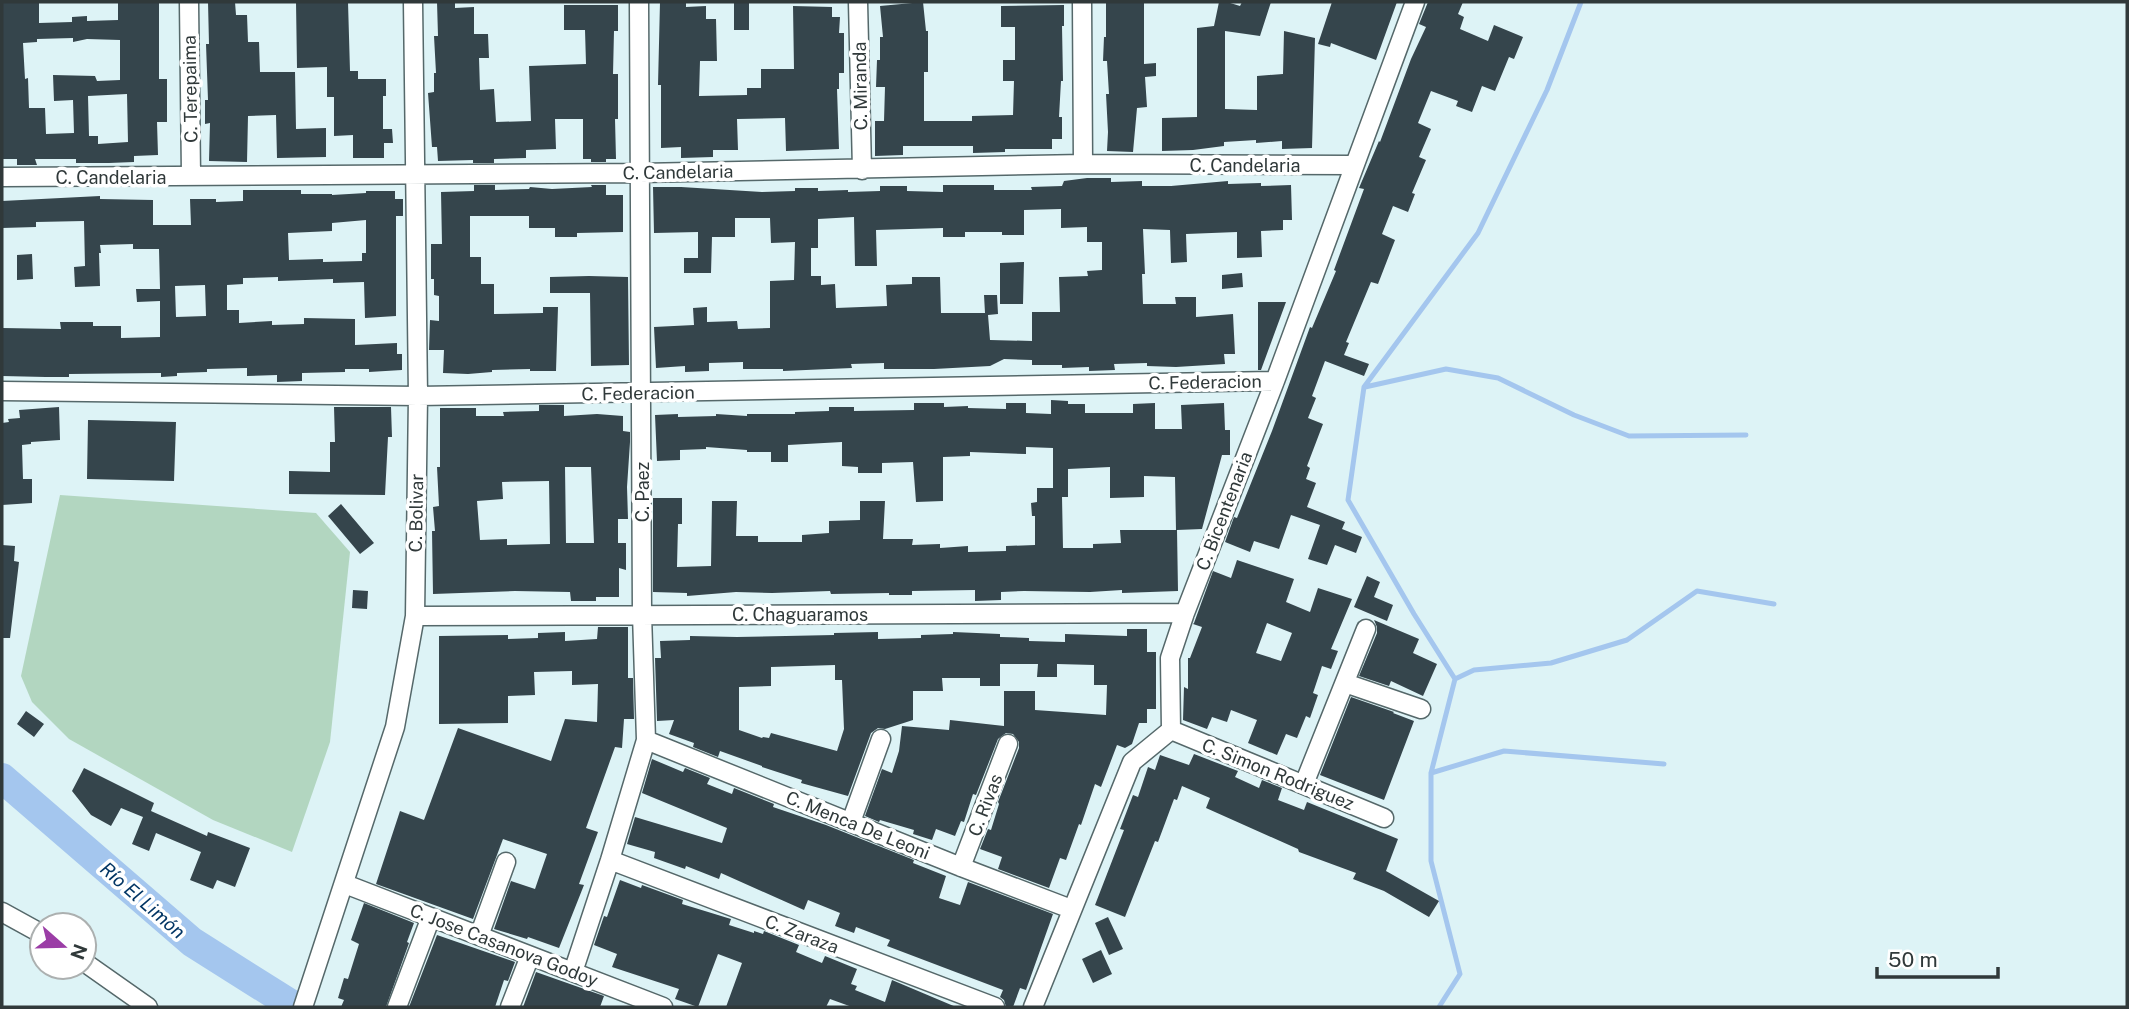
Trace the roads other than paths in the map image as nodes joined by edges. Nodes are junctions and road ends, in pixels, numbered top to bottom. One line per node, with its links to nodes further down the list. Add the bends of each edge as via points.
1 (189, 2): 12 (street, C. Terepaima)
2 (413, 2): 11 (street, C. Bolivar)
3 (639, 2): 10 (street, C. Paez)
4 (858, 2): 9 (street, C. Miranda)
5 (1082, 2): 7 (street)
6 (1415, 2): 8 (street, C. Bicentenaria)
7 (1083, 164): 8 (street, C. Candelaria); 9 (street, C. Candelaria)
8 (1354, 165): 14 (street, C. Bicentenaria)
9 (862, 170): 10 (street, C. Candelaria)
10 (640, 173): 11 (street, C. Candelaria); 16 (street, C. Paez)
11 (414, 175): 12 (street, C. Candelaria); 17 (street, C. Bolivar)
12 (191, 176): 13 (street, C. Candelaria)
13 (2, 177)
14 (1275, 381): 16 (street, C. Federacion); 18 (street, C. Bicentenaria)
15 (2, 391): 17 (street, C. Federacion)
16 (641, 393): 17 (street, C. Federacion); 19 (street, C. Paez)
17 (418, 396): 20 (street, C. Bolivar)
18 (1185, 613): 19 (street, C. Chaguaramos); 24 (street, C. Bicentenaria, via 1170,658)
19 (642, 614): 20 (street, C. Chaguaramos); 26 (street, C. Paez)
20 (415, 615): 34 (street, C. Bolivar, via 396,727)
21 (1366, 629): 22 (street)
22 (1345, 683): 23 (street); 28 (street)
23 (1421, 709)
24 (1171, 730): 28 (street, C. Simon Rodriguez); 35 (street, via 1132,762)
25 (881, 739): 30 (street)
26 (646, 740): 30 (street, C. Menca De Leoni); 31 (street, C. Paez)
27 (1008, 744): 33 (street, C. Rivas)
28 (1304, 784): 29 (street, C. Simon Rodriguez)
29 (1384, 818)
30 (851, 822): 33 (street, C. Menca De Leoni)
31 (610, 860): 42 (street, C. Paez); 49 (street, C. Zaraza)
32 (506, 862): 39 (street)
33 (961, 867): 35 (street, C. Menca De Leoni)
34 (345, 884): 37 (street, C. Jose Casanova Godoy); 45 (street, C. Bolivar)
35 (1071, 909): 50 (street)
36 (2, 912): 38 (street)
37 (431, 917): 39 (street, C. Jose Casanova Godoy); 46 (street)
38 (28, 926)
39 (479, 936): 40 (street, C. Jose Casanova Godoy)
40 (530, 956): 42 (street, C. Jose Casanova Godoy); 47 (street)
41 (98, 972): 44 (street)
42 (573, 972): 43 (street, C. Jose Casanova Godoy)
43 (626, 1000): 48 (street, C. Jose Casanova Godoy)
44 (148, 1007)
45 (303, 1007)
46 (397, 1007)
47 (510, 1007)
48 (663, 1007)
49 (995, 1007)
50 (1033, 1007)

